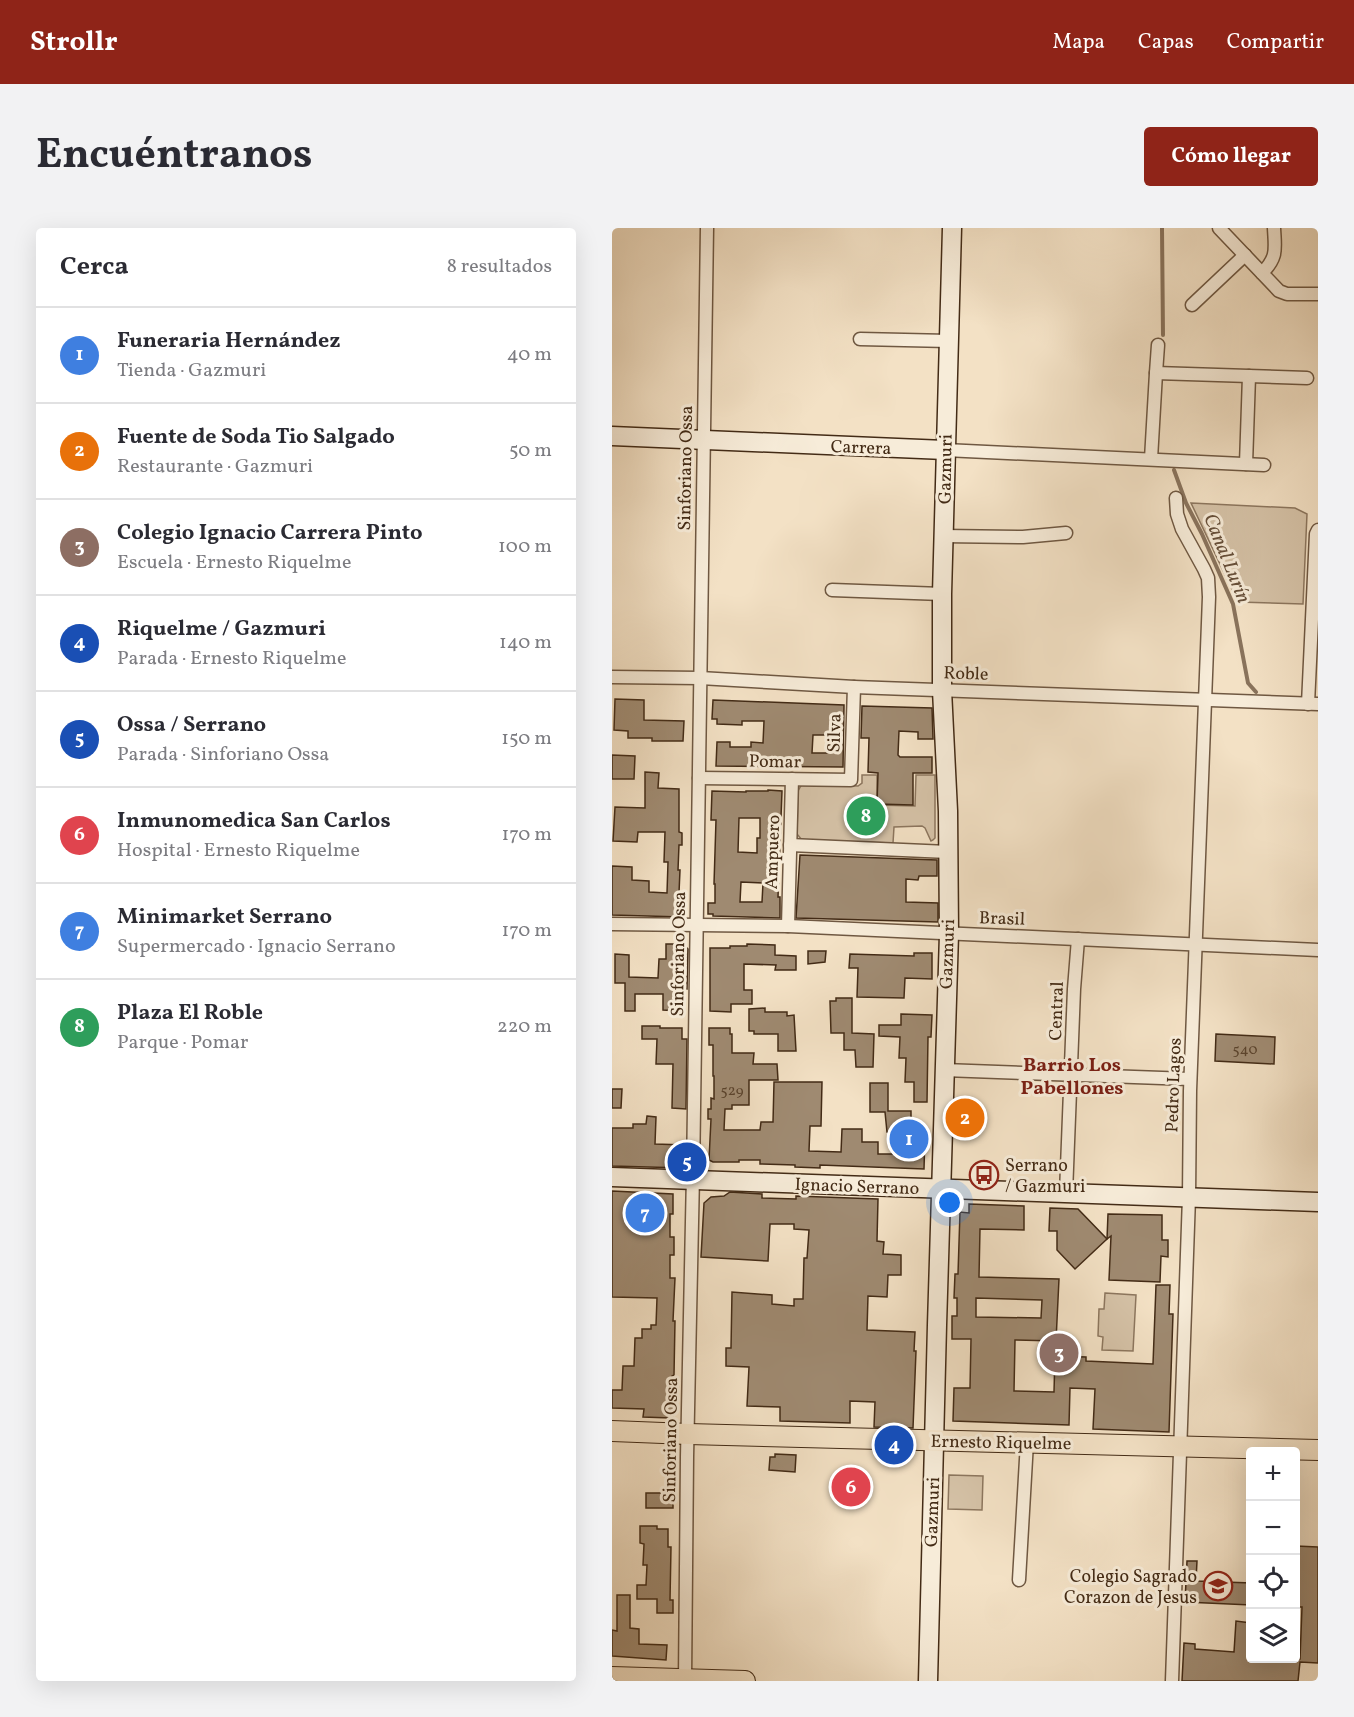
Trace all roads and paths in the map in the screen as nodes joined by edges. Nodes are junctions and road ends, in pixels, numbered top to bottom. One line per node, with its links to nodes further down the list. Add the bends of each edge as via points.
1 (707, 228): 16 (street, Sinforiano Ossa)
2 (952, 228): 10 (street, Gazmuri)
3 (1219, 228): 5 (street)
4 (1275, 228): 6 (street, via 1273,259)
5 (1245, 255): 6 (street); 8 (street)
6 (1262, 273): 7 (street, via 1283,293)
7 (1318, 294)
8 (1192, 305)
9 (860, 339): 10 (street)
10 (949, 341): 17 (street, Gazmuri)
11 (1158, 345): 12 (street)
12 (1156, 373): 13 (street); 18 (street)
13 (1249, 376): 14 (street); 19 (street)
14 (1307, 378)
15 (612, 436): 16 (street, Carrera)
16 (703, 441): 17 (street, Carrera); 29 (street, Sinforiano Ossa)
17 (945, 450): 18 (street, Carrera); 24 (street, Gazmuri)
18 (1151, 459): 19 (street, Carrera)
19 (1246, 464): 20 (street, Carrera)
20 (1264, 465)
21 (1176, 498): 32 (street, Pedro Lagos, via 1182,529 1208,578)
22 (1318, 530): 27 (street)
23 (1066, 533): 24 (street)
24 (943, 536): 26 (street, Gazmuri)
25 (832, 590): 26 (street)
26 (942, 594): 31 (street, Gazmuri)
27 (1315, 616): 33 (street)
28 (612, 677): 29 (street, Roble)
29 (700, 678): 30 (street, Roble); 34 (street, Sinforiano Ossa)
30 (854, 687): 31 (street, Roble); 36 (street, Silva)
31 (942, 690): 32 (street, Roble); 38 (street, Gazmuri)
32 (1206, 701): 33 (street, Roble); 44 (street, Pedro Lagos)
33 (1313, 704)
34 (699, 778): 35 (street, Pomar); 40 (street, Sinforiano Ossa)
35 (792, 779): 36 (street, Pomar); 37 (street, Ampuero)
36 (851, 780)
37 (790, 845): 38 (street); 41 (street, Ampuero)
38 (948, 852): 42 (street, Gazmuri)
39 (612, 924): 40 (street, Brasil)
40 (696, 925): 41 (street, Brasil); 50 (street, Sinforiano Ossa)
41 (788, 926): 42 (street, Brasil)
42 (949, 934): 43 (street, Brasil); 46 (street, Gazmuri)
43 (1078, 939): 44 (street, Brasil); 47 (street, Central)
44 (1195, 945): 45 (street, Brasil); 48 (street, Pedro Lagos)
45 (1318, 950)
46 (944, 1070): 47 (street); 51 (street, Gazmuri)
47 (1072, 1075): 48 (street); 52 (street, Central)
48 (1190, 1079): 53 (street, Pedro Lagos)
49 (612, 1177): 50 (street, Ignacio Serrano)
50 (693, 1180): 51 (street, Ignacio Serrano); 56 (street, Sinforiano Ossa)
51 (940, 1189): 52 (street, Ignacio Serrano); 57 (street, Gazmuri)
52 (1066, 1193): 53 (street, Ignacio Serrano)
53 (1189, 1197): 54 (street, Ignacio Serrano); 59 (street, Pedro Lagos)
54 (1318, 1202)
55 (612, 1431): 56 (main road, Ernesto Riquelme)
56 (688, 1434): 57 (main road, Ernesto Riquelme); 63 (street, Sinforiano Ossa)
57 (934, 1440): 58 (main road, Ernesto Riquelme); 65 (street, Gazmuri)
58 (1027, 1442): 59 (main road, Ernesto Riquelme); 61 (street)
59 (1179, 1446): 60 (main road, Ernesto Riquelme); 66 (street, Pedro Lagos)
60 (1318, 1450)
61 (1019, 1580)
62 (612, 1677): 63 (main road)
63 (685, 1680): 64 (main road)
64 (745, 1681)
65 (928, 1681)
66 (1172, 1681)

